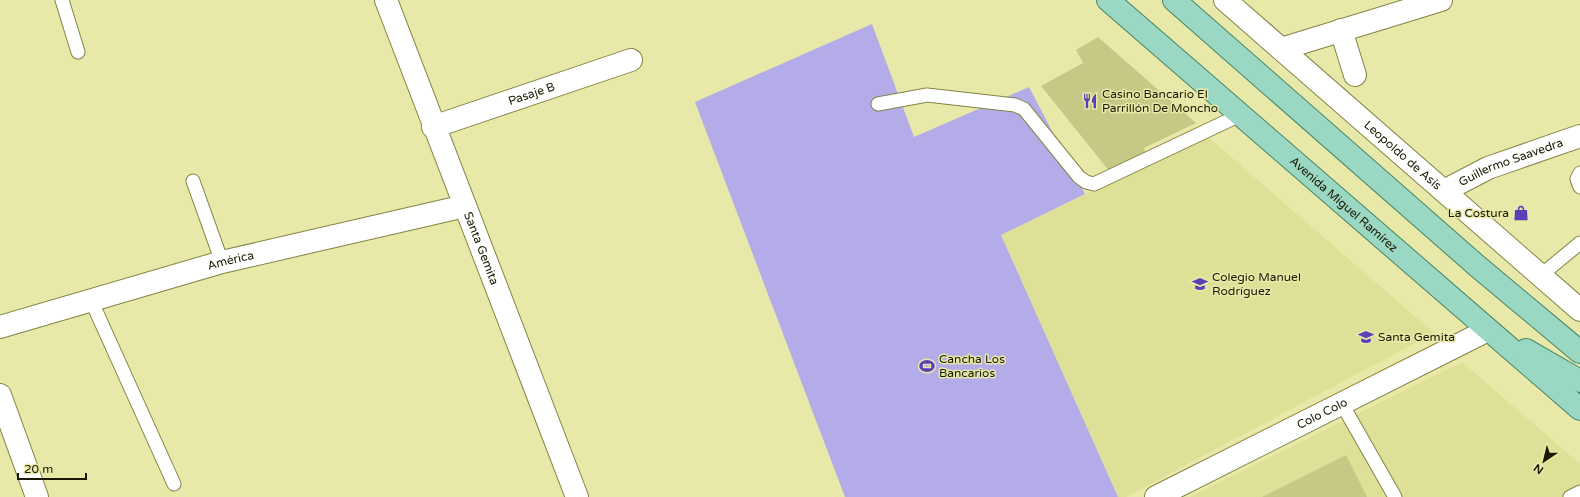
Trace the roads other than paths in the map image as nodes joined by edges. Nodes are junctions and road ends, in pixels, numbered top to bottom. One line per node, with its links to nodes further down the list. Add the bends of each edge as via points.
1 (62, 0): 9 (lane)
2 (386, 0): 14 (street, Santa Gemita)
3 (1108, 0): 13 (main road, Avenida Miguel Ramírez)
4 (1174, 0): 28 (main road, via 1470,260)
5 (1225, 0): 8 (street, Leopoldo de Asís)
6 (1441, 0): 7 (street)
7 (1341, 30): 8 (street); 11 (street)
8 (1281, 49): 19 (street, Leopoldo de Asís)
9 (78, 52)
10 (631, 60): 14 (street, Pasaje B)
11 (1355, 75)
12 (878, 104): 13 (lane, via 927,95 1015,105 1024,109 1079,177 1094,184)
13 (1240, 115): 27 (main road, Avenida Miguel Ramírez)
14 (433, 127): 20 (street, Santa Gemita)
15 (1580, 136): 19 (street, Guillermo Saavedra, via 1488,168)
16 (1580, 173): 18 (lane, via 1577,179)
17 (193, 181): 22 (lane)
18 (1580, 187)
19 (1444, 191): 23 (street, Leopoldo de Asís)
20 (465, 206): 22 (street, América); 36 (street, Santa Gemita)
21 (1580, 243): 23 (lane)
22 (222, 262): 24 (street, América)
23 (1540, 276): 25 (street, Leopoldo de Asís)
24 (91, 300): 26 (street, América); 33 (lane)
25 (1580, 310)
26 (0, 327)
27 (1488, 330): 29 (main road); 31 (street, Colo Colo); 32 (main road, Avenida Miguel Ramírez)
28 (1580, 352)
29 (1580, 381)
30 (0, 395): 35 (street)
31 (1342, 404): 37 (street, Colo Colo); 38 (lane)
32 (1580, 409)
33 (174, 484)
34 (1580, 492): 39 (lane)
35 (37, 497)
36 (577, 497)
37 (1156, 497)
38 (1395, 497)
39 (1570, 497)

